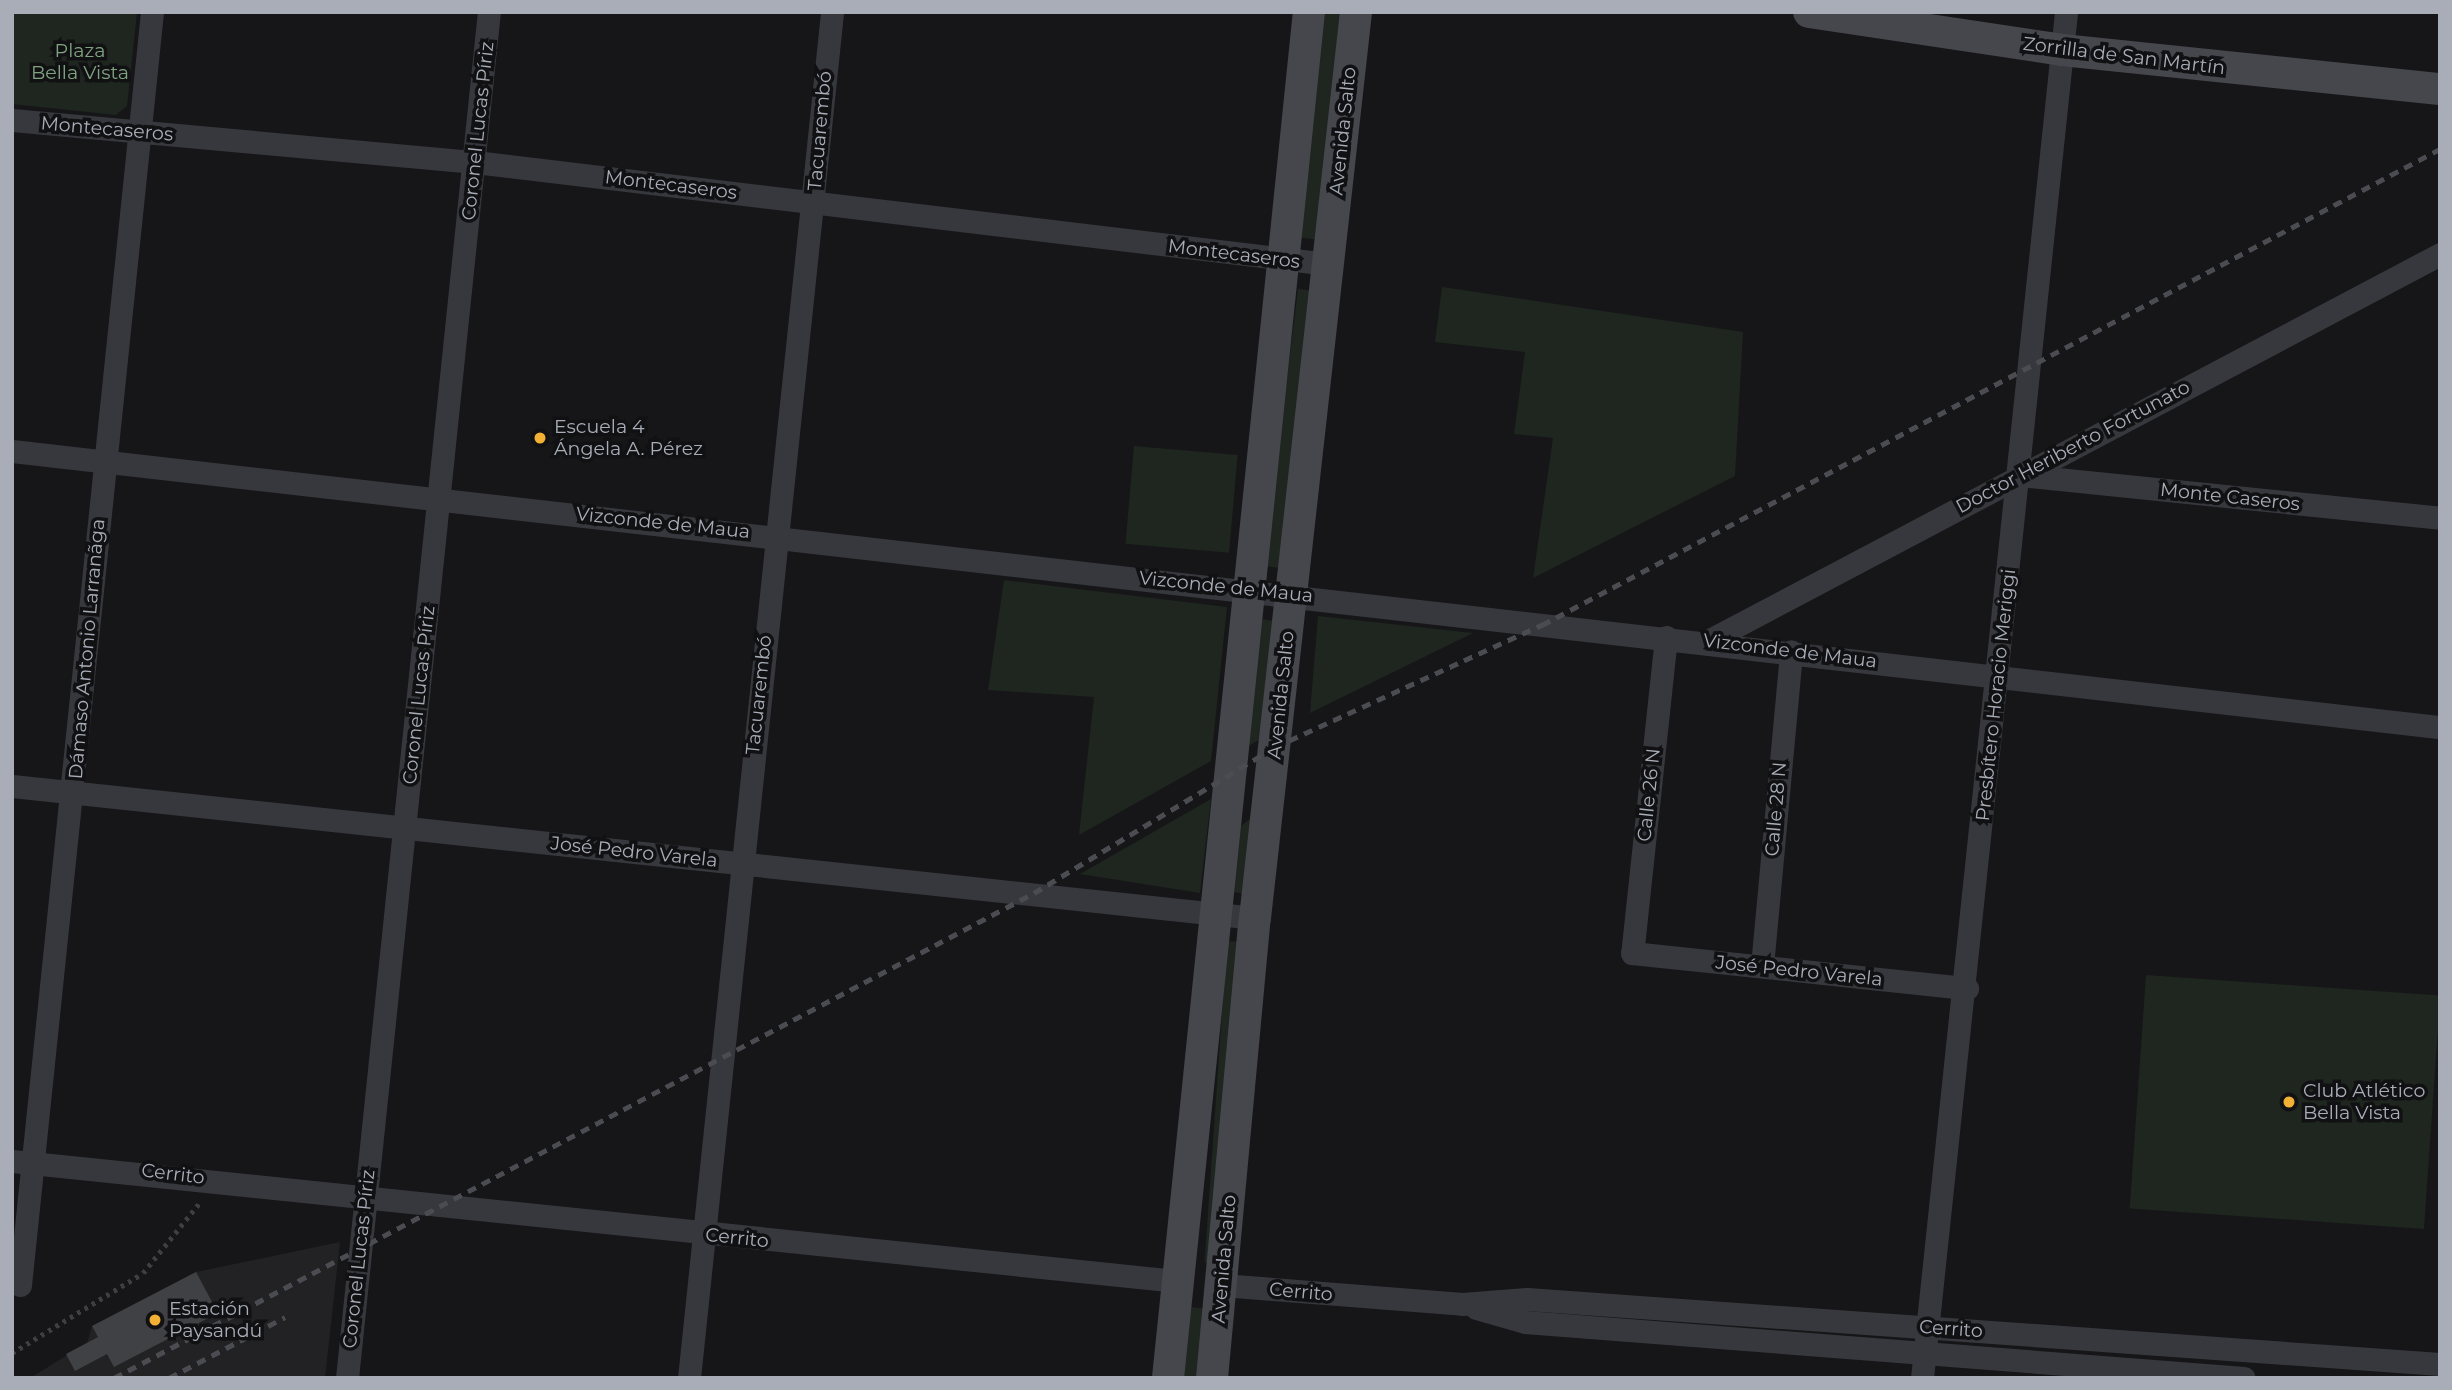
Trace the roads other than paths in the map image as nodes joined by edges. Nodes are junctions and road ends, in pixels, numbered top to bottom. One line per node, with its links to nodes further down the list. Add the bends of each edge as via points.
1 (152, 12): 11 (street, Dámaso Antonio Larranãga)
2 (489, 12): 12 (street, Coronel Lucas Píriz)
3 (832, 12): 13 (street, Tacuarembó)
4 (1310, 12): 15 (street, Avenida Salto)
5 (1356, 12): 16 (street, Avenida Salto)
6 (1809, 12): 8 (street, Zorrilla de San Martín)
7 (2066, 12): 8 (street, Presbítero Horacio Meriggi)
8 (2062, 50): 9 (street, Zorrilla de San Martín); 19 (street, Presbítero Horacio Meriggi)
9 (2439, 89)
10 (12, 120): 11 (street, Montecaseros)
11 (140, 133): 12 (street, Montecaseros); 18 (street, Dámaso Antonio Larranãga)
12 (475, 162): 13 (street, Montecaseros); 20 (street, Coronel Lucas Píriz)
13 (814, 201): 15 (street, Montecaseros); 22 (street, Tacuarembó)
14 (2440, 254): 19 (street, Doctor Heriberto Fortunato)
15 (1285, 262): 16 (street, Montecaseros); 23 (street, Avenida Salto)
16 (1328, 264): 24 (street, Avenida Salto)
17 (12, 451): 18 (street, Vizconde de Maua)
18 (105, 461): 20 (street, Vizconde de Maua); 31 (street, Dámaso Antonio Larranãga)
19 (2019, 475): 21 (street, Monte Caseros); 26 (street, Doctor Heriberto Fortunato); 28 (street, Presbítero Horacio Meriggi)
20 (439, 498): 22 (street, Vizconde de Maua); 32 (street, Coronel Lucas Píriz)
21 (2440, 518)
22 (775, 536): 23 (street, Vizconde de Maua); 33 (street, Tacuarembó)
23 (1250, 590): 24 (street, Vizconde de Maua); 34 (street, Avenida Salto)
24 (1292, 594): 25 (street, Vizconde de Maua); 35 (street, Avenida Salto)
25 (1666, 637): 26 (street, Vizconde de Maua); 36 (street, Calle 26 N)
26 (1708, 641): 27 (street, Vizconde de Maua)
27 (1791, 651): 28 (street, Vizconde de Maua); 37 (street, Calle 28 N)
28 (1996, 676): 29 (street, Vizconde de Maua); 38 (street, Presbítero Horacio Meriggi)
29 (2440, 727)
30 (12, 786): 31 (street, José Pedro Varela)
31 (74, 792): 32 (street, José Pedro Varela); 39 (street, Dámaso Antonio Larranãga)
32 (406, 829): 33 (street, José Pedro Varela); 40 (street, Coronel Lucas Píriz)
33 (741, 864): 34 (street, José Pedro Varela); 41 (street, Tacuarembó)
34 (1221, 914): 35 (street, José Pedro Varela); 42 (street, Avenida Salto)
35 (1255, 918): 44 (street, Avenida Salto)
36 (1632, 953): 37 (street, José Pedro Varela)
37 (1762, 966): 38 (street, José Pedro Varela)
38 (1967, 988): 46 (street, Presbítero Horacio Meriggi)
39 (23, 1162): 40 (street, Cerrito, via 219,1180); 43 (street, Dámaso Antonio Larranãga)
40 (364, 1200): 41 (street, Cerrito); 49 (street, Coronel Lucas Píriz)
41 (703, 1234): 42 (street, Cerrito); 50 (street, Tacuarembó)
42 (1178, 1281): 44 (street, Cerrito); 51 (street, Avenida Salto)
43 (20, 1285)
44 (1222, 1285): 45 (street, Cerrito); 52 (street, Avenida Salto)
45 (1462, 1304): 46 (street, Cerrito, via 1527,1299); 47 (street, Cerrito, via 1525,1322)
46 (1927, 1327): 47 (street, Presbítero Horacio Meriggi); 48 (street, Cerrito)
47 (1924, 1352): 53 (street, Presbítero Horacio Meriggi); 54 (street, Cerrito)
48 (2440, 1364)
49 (347, 1378)
50 (689, 1378)
51 (1168, 1378)
52 (1212, 1378)
53 (1922, 1378)
54 (2244, 1378)

